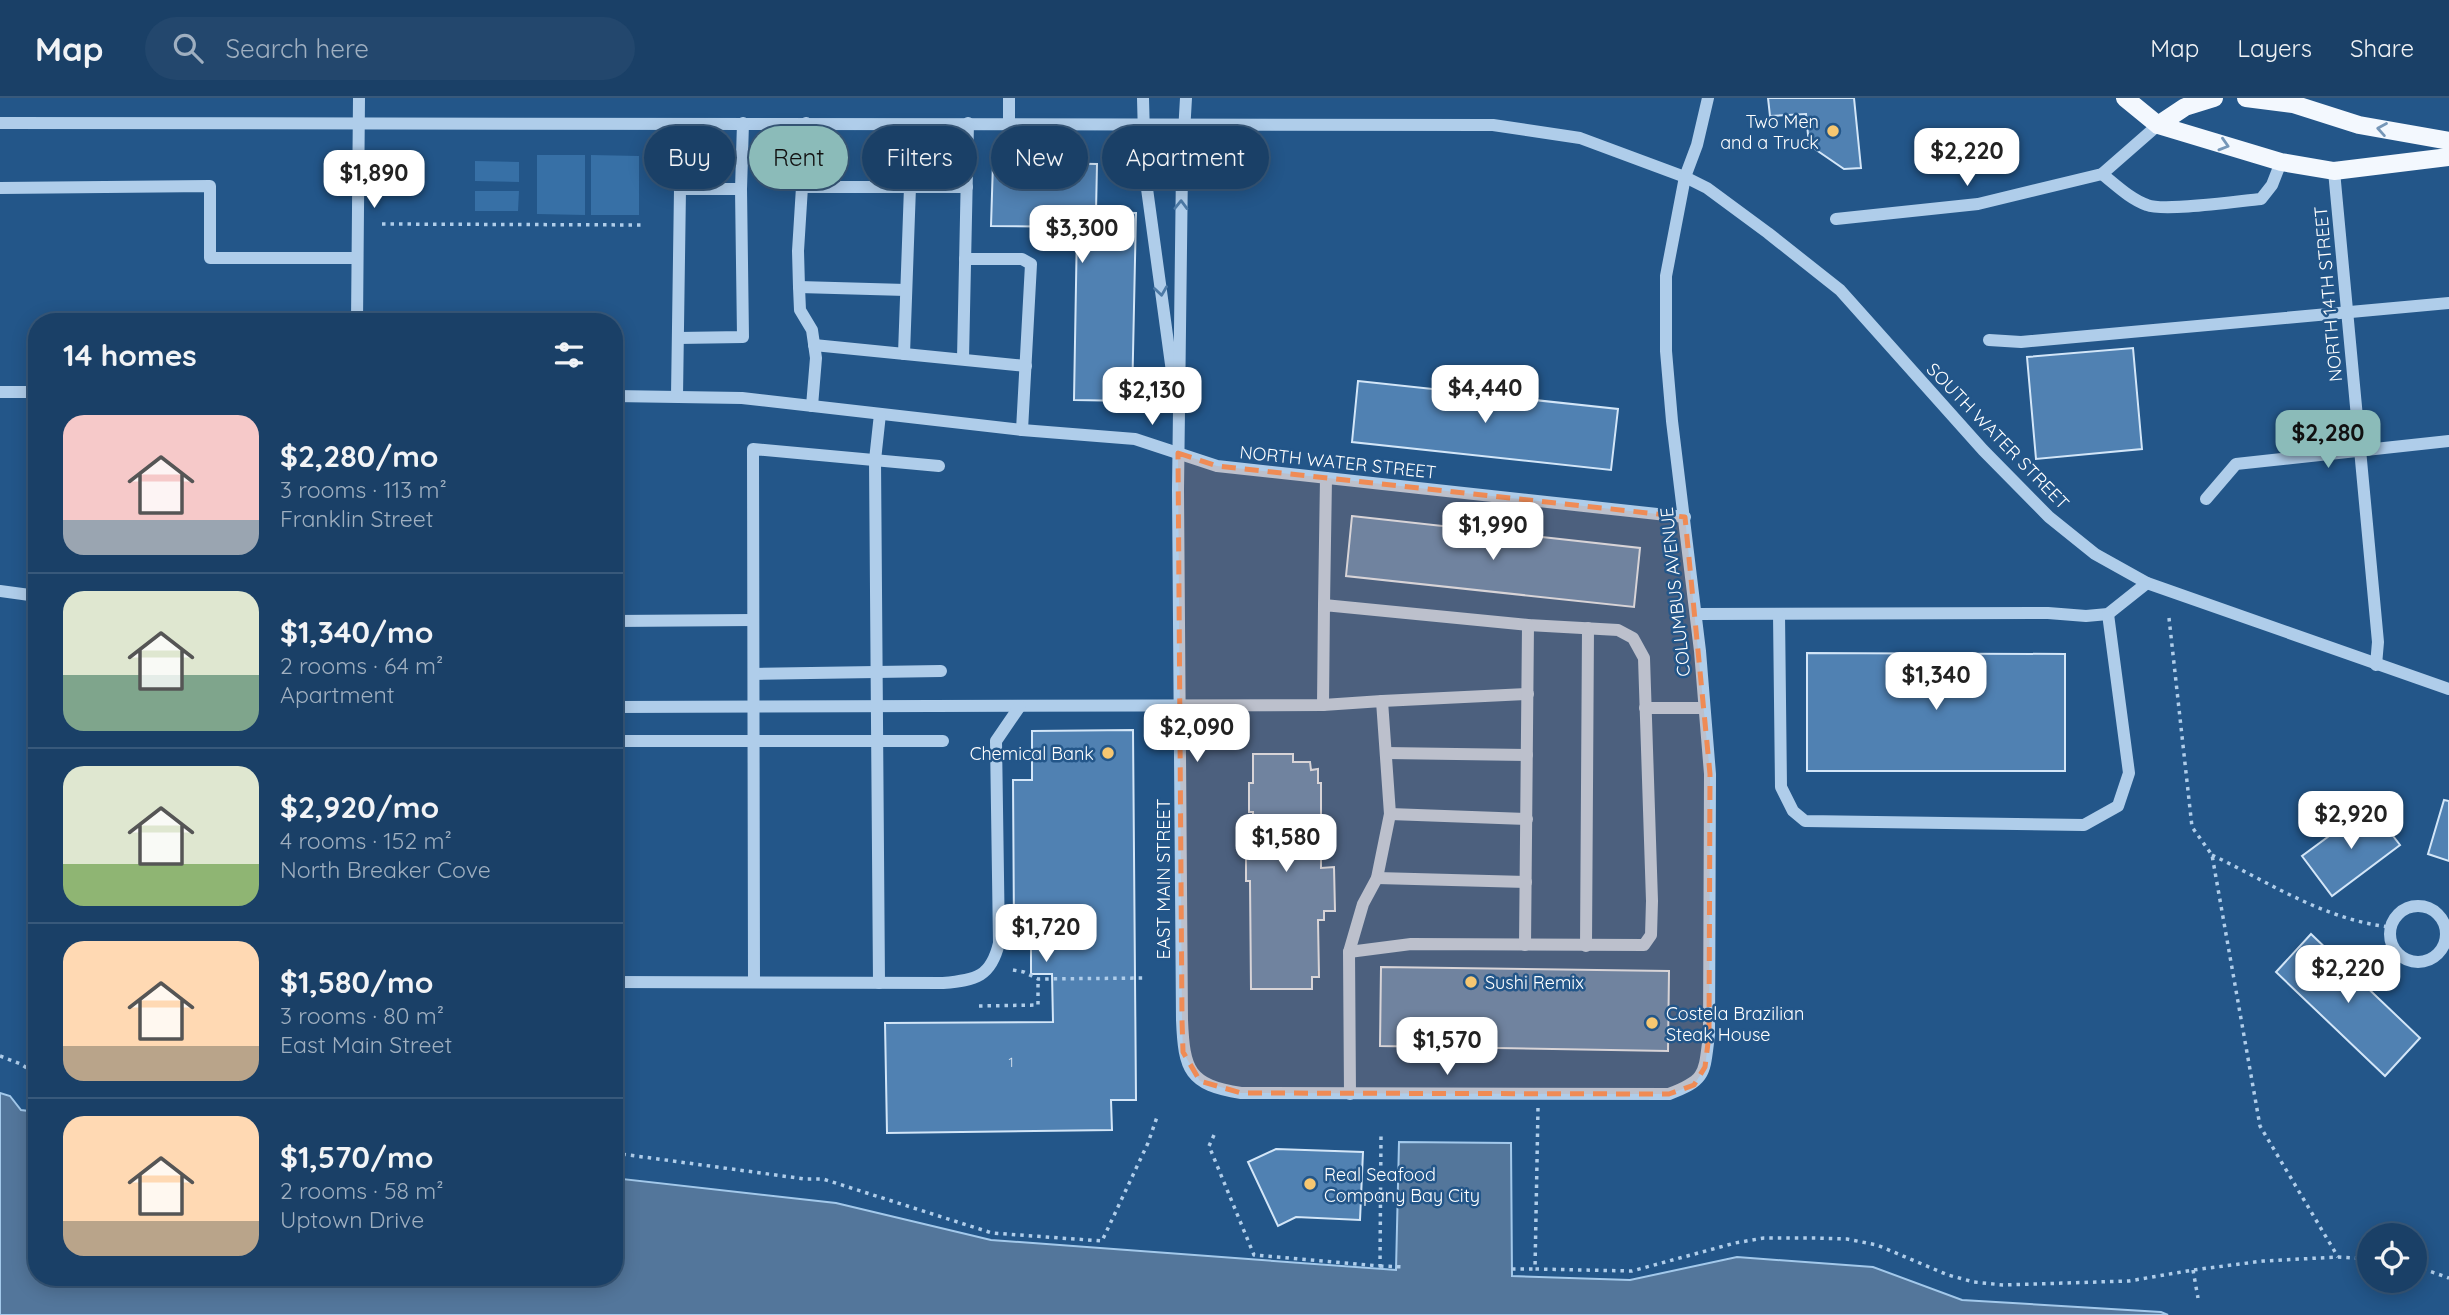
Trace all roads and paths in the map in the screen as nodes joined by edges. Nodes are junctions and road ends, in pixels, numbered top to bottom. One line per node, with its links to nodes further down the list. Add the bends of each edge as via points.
1 (359, 98): 15 (street)
2 (1009, 98): 14 (street)
3 (1143, 98): 16 (street, EAST MAIN STREET)
4 (1186, 98): 20 (street, EAST MAIN STREET)
5 (1708, 98): 26 (street, COLUMBUS AVENUE)
6 (2125, 98): 17 (main road)
7 (2214, 98): 17 (main road, via 2185,107)
8 (2246, 98): 9 (main road)
9 (2288, 101): 21 (main road, one-way to 9, via 2359,125)
10 (0, 123): 15 (street, SOUTH WATER STREET)
11 (743, 123): 12 (street, SOUTH WATER STREET); 15 (street, SOUTH WATER STREET); 28 (street)
12 (806, 123): 13 (street, SOUTH WATER STREET); 18 (street)
13 (968, 123): 14 (street, SOUTH WATER STREET); 19 (street)
14 (1009, 123): 16 (street, SOUTH WATER STREET)
15 (359, 125): 36 (street)
16 (1143, 125): 20 (street, SOUTH WATER STREET); 55 (street, EAST MAIN STREET, one-way to 55, via 1145,174)
17 (2158, 125): 23 (main road, one-way to 23); 25 (street)
18 (806, 126)
19 (968, 126)
20 (1186, 126): 26 (street, SOUTH WATER STREET, via 1493,125 1580,138)
21 (2449, 141)
22 (2449, 157): 24 (main road)
23 (2281, 162): 24 (main road); 25 (street, via 2261,199 2181,206 2149,206)
24 (2334, 171): 41 (street, NORTH 14TH STREET)
25 (2102, 174): 33 (street, via 1978,204)
26 (1685, 177): 64 (street, COLUMBUS AVENUE, via 1666,276 1666,351); 65 (street, SOUTH WATER STREET, via 1758,225 1840,290 2049,517 2095,554)
27 (0, 188): 36 (street, via 210,186 210,258)
28 (741, 188): 43 (street, via 680,189); 43 (street, via 743,337)
29 (802, 189): 38 (street)
30 (910, 189): 39 (street)
31 (967, 189): 37 (street)
32 (1182, 189): 55 (street, EAST MAIN STREET, one-way to 32)
33 (1836, 219)
34 (382, 225): 35 (path)
35 (645, 225)
36 (357, 258): 42 (street)
37 (965, 259): 47 (street); 48 (street, via 1022,259 1031,264)
38 (799, 287): 39 (street); 45 (street, via 800,310 812,330)
39 (906, 290): 46 (street)
40 (2449, 303): 41 (street)
41 (2347, 312): 44 (street, via 2021,342); 58 (street, NORTH 14TH STREET)
42 (357, 313)
43 (678, 338): 52 (street)
44 (1989, 340)
45 (814, 345): 46 (street); 53 (street)
46 (904, 354): 47 (street)
47 (962, 359): 48 (street)
48 (1026, 366): 56 (street)
49 (0, 392): 50 (street)
50 (28, 392)
51 (623, 396): 52 (street, NORTH WATER STREET)
52 (677, 397): 53 (street, NORTH WATER STREET)
53 (812, 406): 54 (street, NORTH WATER STREET)
54 (880, 414): 56 (street, NORTH WATER STREET); 60 (street)
55 (1178, 421): 59 (street, EAST MAIN STREET)
56 (1022, 430): 59 (street, NORTH WATER STREET, via 1135,439)
57 (2449, 441): 58 (street)
58 (2360, 450): 63 (street, via 2236,464); 77 (street, NORTH 14TH STREET, via 2378,642)
59 (1178, 453): 62 (street, NORTH WATER STREET, via 1217,466); 84 (street, EAST MAIN STREET)
60 (875, 460): 61 (street); 73 (street, via 754,449); 79 (street)
61 (939, 466)
62 (1326, 478): 64 (street, NORTH WATER STREET); 68 (street)
63 (2206, 499)
64 (1685, 517): 69 (street, COLUMBUS AVENUE)
65 (2147, 583): 71 (street); 77 (street, SOUTH WATER STREET)
66 (0, 592): 67 (street)
67 (28, 595)
68 (1324, 605): 75 (street); 85 (street)
69 (1696, 614): 70 (street); 90 (street, COLUMBUS AVENUE)
70 (1779, 614): 71 (street); 71 (street, via 1781,787 1793,811 1805,821 2084,825 2118,806 2129,773)
71 (2108, 614)
72 (2169, 618): 100 (path, via 2192,827)
73 (753, 620): 74 (street); 80 (street)
74 (623, 621)
75 (1528, 625): 76 (street); 82 (street)
76 (1588, 628): 91 (street, via 1618,630 1633,638 1644,658); 106 (street)
77 (2376, 665): 81 (street, SOUTH WATER STREET)
78 (941, 671): 79 (street)
79 (877, 673): 80 (street); 86 (street)
80 (754, 674): 89 (street)
81 (2449, 690)
82 (1528, 694): 83 (street); 97 (street)
83 (1382, 701): 85 (street); 96 (street)
84 (1179, 705): 85 (street); 87 (street); 117 (street, EAST MAIN STREET, via 1183,1052 1189,1067 1200,1081 1218,1090)
85 (1323, 705)
86 (877, 706): 87 (street); 89 (street); 93 (street)
87 (1020, 706): 113 (street, via 996,741 999,943 995,961 966,981)
88 (623, 707): 89 (street)
89 (754, 707): 95 (street)
90 (1704, 708): 91 (street); 118 (street, COLUMBUS AVENUE, via 1710,774 1705,1067 1694,1085 1669,1094)
91 (1645, 709): 106 (street, via 1651,935 1644,945)
92 (623, 741): 95 (street)
93 (877, 741): 94 (street); 95 (street); 113 (street)
94 (943, 741)
95 (755, 742): 112 (street)
96 (1386, 753): 97 (street); 98 (street)
97 (1527, 755): 99 (street)
98 (1390, 814): 99 (street); 101 (street)
99 (1527, 819): 102 (street)
100 (2211, 855): 103 (path, via 2328,914); 123 (path, via 2260,1126)
101 (1377, 878): 102 (street); 107 (street, via 1363,904)
102 (1526, 882): 105 (street)
103 (2390, 927): 104 (street, via 2409,906 2428,907 2442,919); 104 (street, via 2392,946 2413,961 2438,954)
104 (2448, 938)
105 (1525, 945): 106 (street); 107 (street, via 1411,944)
106 (1586, 946)
107 (1349, 952): 117 (street)
108 (1013, 970): 110 (path)
109 (1145, 978): 110 (path)
110 (1038, 979): 114 (path, via 1038,1005)
111 (623, 982): 112 (street)
112 (754, 982): 113 (street)
113 (879, 983)
114 (979, 1006)
115 (0, 1056): 116 (path)
116 (28, 1069)
117 (1350, 1094): 118 (street)
118 (1539, 1094): 128 (path)
119 (1157, 1117): 122 (path, via 1102,1241 992,1233 823,1179)
120 (1381, 1134): 125 (path)
121 (1214, 1135): 125 (path, via 1209,1146 1254,1255)
122 (623, 1154)
123 (2337, 1256): 124 (path); 129 (path)
124 (2357, 1258)
125 (1380, 1266): 126 (path)
126 (1404, 1267)
127 (1513, 1269): 128 (path)
128 (1535, 1269): 129 (path, via 1632,1271 1735,1243 1813,1238 1877,1245 1948,1275 2003,1285 2129,1281)
129 (2193, 1270): 132 (path)
130 (2427, 1270): 131 (path)
131 (2449, 1278)
132 (2197, 1298)

